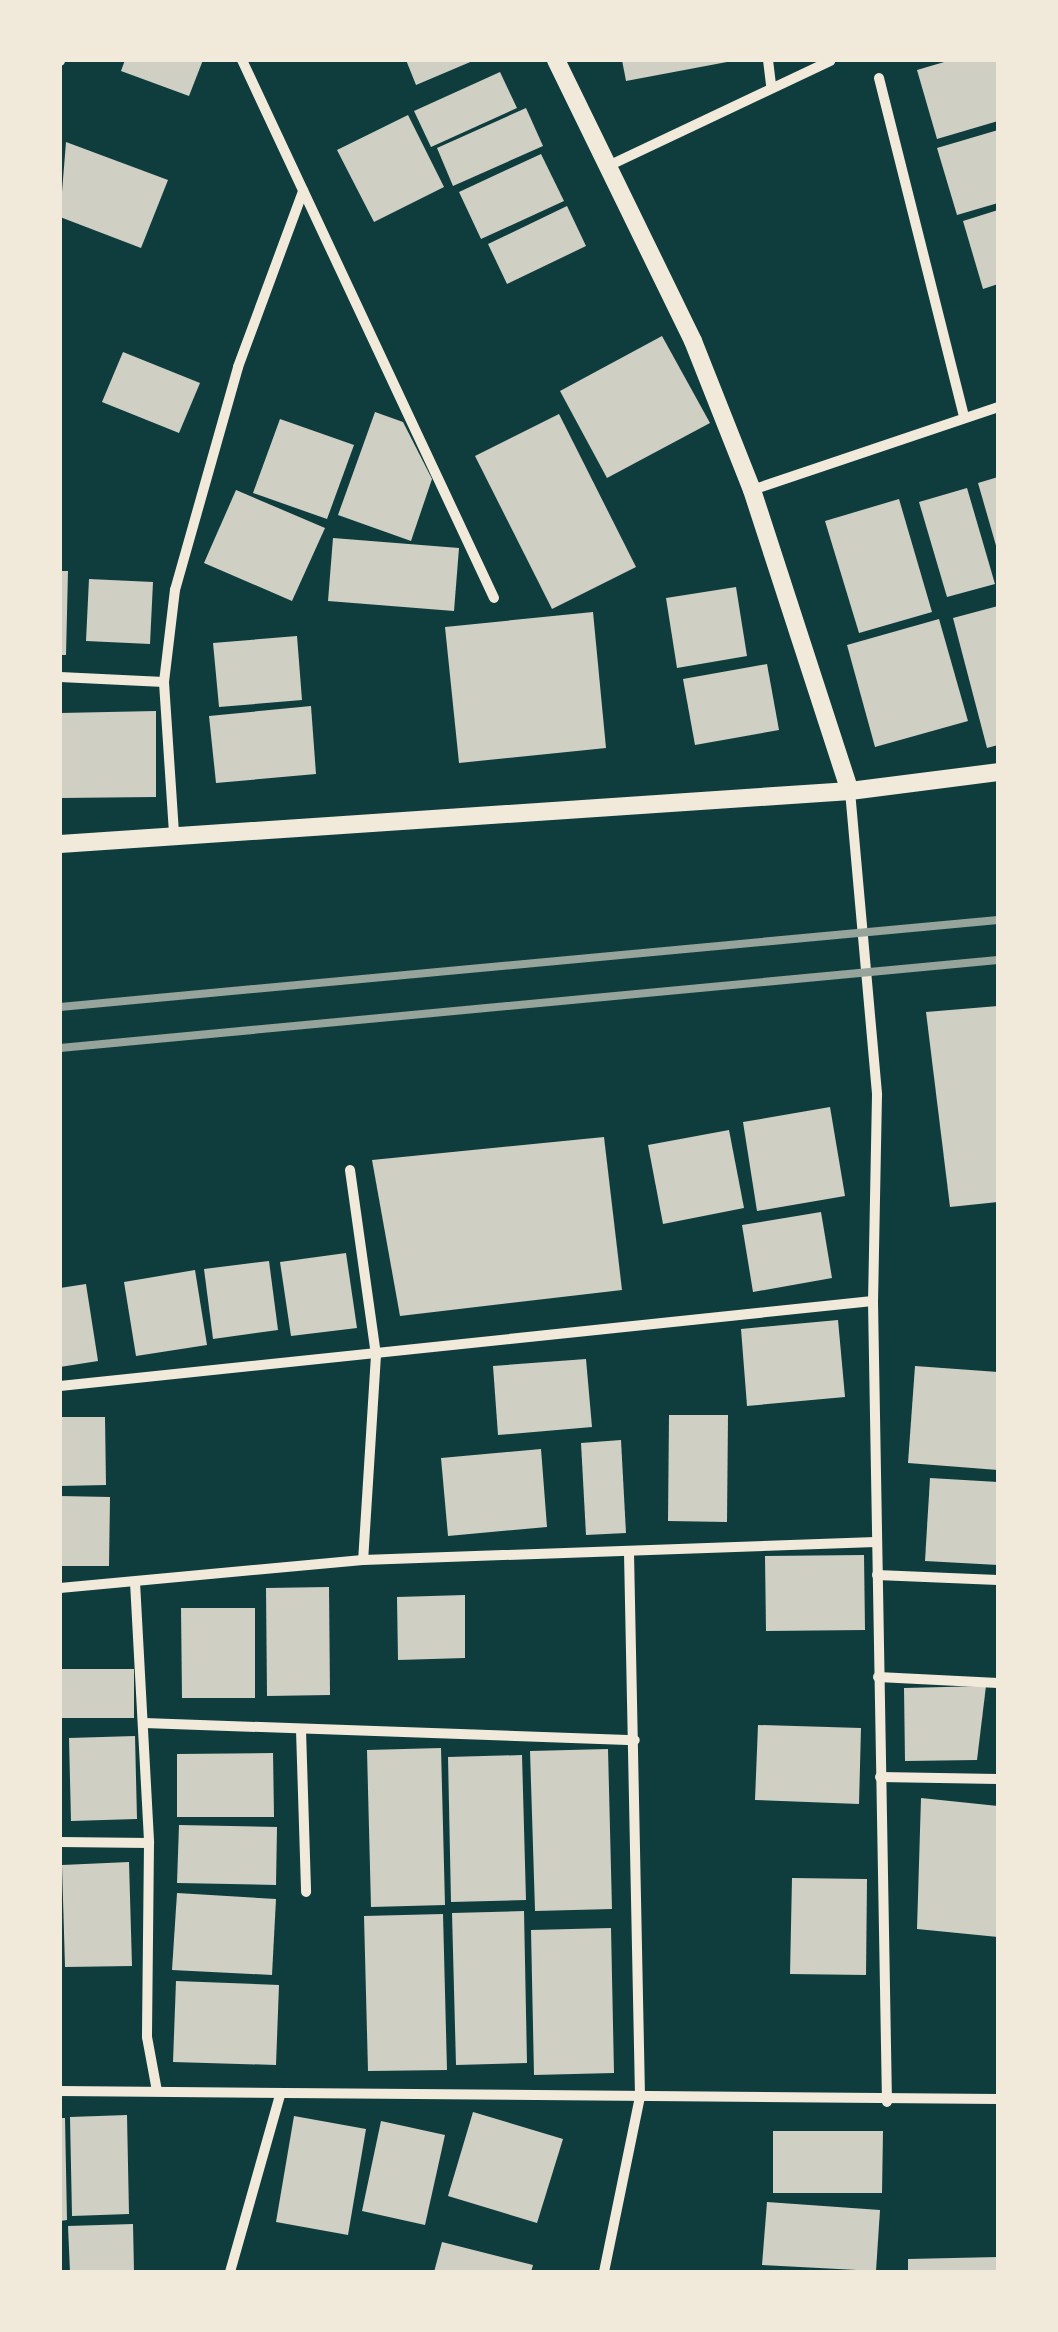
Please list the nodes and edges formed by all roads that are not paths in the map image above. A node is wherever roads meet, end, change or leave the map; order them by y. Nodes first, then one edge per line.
1 (242, 60) edge
2 (556, 60) edge
3 (768, 60) edge
4 (830, 61) edge
5 (878, 78) dead end
6 (771, 86) junction
7 (606, 167) junction
8 (304, 190) junction
9 (998, 406) edge
10 (964, 417) junction
11 (752, 490) junction
12 (494, 598) dead end
13 (60, 678) edge
14 (164, 682) junction
15 (998, 772) edge
16 (850, 791) junction
17 (174, 833) junction
18 (60, 844) edge
19 (350, 1170) dead end
20 (873, 1301) junction
21 (376, 1355) junction
22 (60, 1386) edge
23 (876, 1542) junction
24 (629, 1552) junction
25 (362, 1560) junction
26 (877, 1575) junction
27 (998, 1580) edge
28 (135, 1582) junction
29 (60, 1588) edge
30 (878, 1677) junction
31 (998, 1683) edge
32 (144, 1723) junction
33 (301, 1730) junction
34 (635, 1740) junction
35 (880, 1777) junction
36 (998, 1779) edge
37 (60, 1842) edge
38 (149, 1843) junction
39 (306, 1892) dead end
40 (60, 2090) edge
41 (158, 2090) junction
42 (280, 2096) junction
43 (640, 2096) junction
44 (998, 2099) edge
45 (887, 2102) junction
46 (230, 2272) edge
47 (604, 2272) edge

1 - 8 street
2 - 7 street
3 - 6 street
4 - 6 street
5 - 10 street
6 - 7 street
7 - 11 street
8 - 12 street
8 - 14 street
9 - 10 street
10 - 11 street
11 - 16 street
13 - 14 street
14 - 17 street
15 - 16 street
16 - 17 street
16 - 20 street
17 - 18 street
19 - 21 street
20 - 21 street
20 - 23 street
21 - 22 street
21 - 25 street
23 - 24 street
23 - 26 street
24 - 25 street
24 - 34 street
25 - 28 street
26 - 27 street
26 - 30 street
28 - 29 street
28 - 32 street
30 - 31 street
30 - 35 street
32 - 33 street
32 - 38 street
33 - 34 street
33 - 39 street
34 - 43 street
35 - 36 street
35 - 45 street
37 - 38 street
38 - 41 street
40 - 41 street
41 - 42 street
42 - 43 street
42 - 46 street
43 - 45 street
43 - 47 street
44 - 45 street

